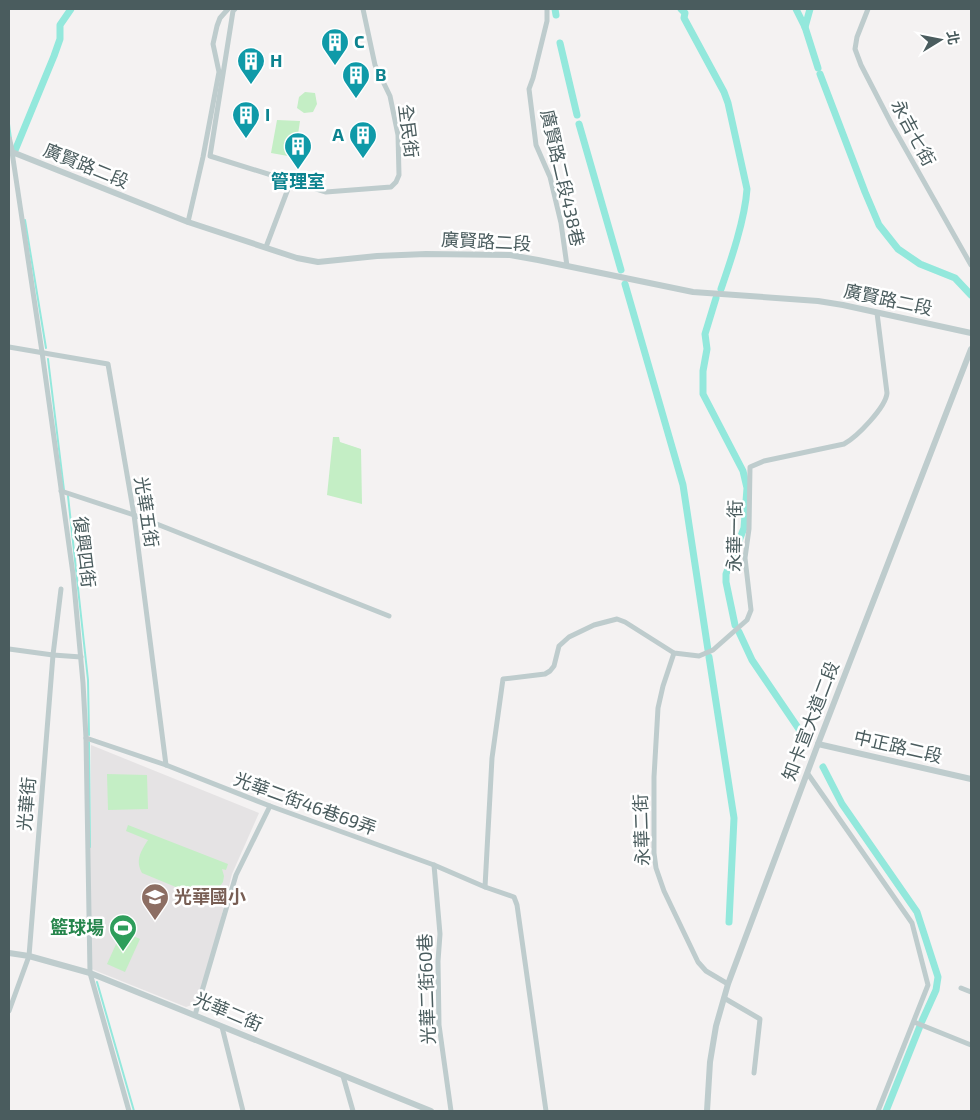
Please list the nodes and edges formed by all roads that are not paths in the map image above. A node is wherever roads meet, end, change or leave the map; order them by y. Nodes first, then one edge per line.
1 (228, 9) edge
2 (235, 9) edge
3 (364, 9) edge
4 (547, 9) edge
5 (868, 9) edge
6 (9, 139) edge
7 (12, 152) junction
8 (291, 181) junction
9 (188, 222) junction
10 (266, 247) junction
11 (567, 266) junction
12 (971, 266) edge
13 (877, 313) junction
14 (971, 333) edge
15 (9, 347) edge
16 (971, 348) edge
17 (42, 352) junction
18 (61, 491) junction
19 (134, 515) junction
20 (61, 589) dead end
21 (389, 616) dead end
22 (9, 649) edge
23 (674, 653) junction
24 (53, 655) junction
25 (81, 657) junction
26 (86, 738) junction
27 (818, 744) junction
28 (166, 765) junction
29 (808, 774) junction
30 (971, 779) edge
31 (270, 806) junction
32 (434, 865) junction
33 (485, 887) junction
34 (9, 953) edge
35 (29, 956) junction
36 (90, 973) junction
37 (728, 984) junction
38 (961, 988) dead end
39 (971, 992) edge
40 (724, 998) junction
41 (9, 1010) edge
42 (195, 1015) junction
43 (914, 1022) junction
44 (222, 1027) junction
45 (971, 1045) edge
46 (754, 1073) dead end
47 (343, 1076) junction
48 (129, 1111) edge
49 (243, 1111) edge
50 (353, 1111) edge
51 (431, 1111) edge
52 (451, 1111) edge
53 (546, 1111) edge
54 (707, 1111) edge
55 (878, 1111) edge

1 - 9 street
2 - 8 street, 全民街
3 - 8 street, 全民街
4 - 11 street, 廣賢路二段438巷
5 - 12 street, 永吉七街
6 - 7 street, 復興四街
7 - 9 street, 廣賢路二段
7 - 17 street, 復興四街
8 - 10 street
9 - 10 street, 廣賢路二段
10 - 11 street, 廣賢路二段
11 - 13 street, 廣賢路二段
13 - 14 street, 廣賢路二段
13 - 23 street, 永華一街
15 - 17 street, 光華五街
16 - 27 street, 知卡宣大道二段
17 - 18 street, 復興四街
17 - 19 street, 光華五街
18 - 19 street
18 - 25 street, 復興四街
19 - 21 street
19 - 28 street, 光華五街
20 - 24 street, 光華街
22 - 24 street
23 - 33 street, 永華一街
23 - 37 street, 永華二街
24 - 25 street
24 - 35 street, 光華街
25 - 26 street, 復興四街
26 - 28 street, 光華二街46巷69弄
26 - 36 street, 復興四街
27 - 29 street, 知卡宣大道二段
27 - 30 street, 中正路二段
28 - 31 street, 光華二街46巷69弄
29 - 37 street, 知卡宣大道二段
29 - 43 street
31 - 32 street, 光華二街46巷69弄
31 - 42 street
32 - 33 street, 光華二街46巷69弄
32 - 52 street, 光華二街60巷
33 - 53 street, 光華二街46巷69弄
34 - 35 street, 光華二街
35 - 36 street, 光華二街
35 - 41 street, 光華街
36 - 42 street, 光華二街
36 - 48 street, 復興四街
37 - 40 street, 知卡宣大道二段
38 - 39 street
40 - 46 street
40 - 54 street, 知卡宣大道二段
42 - 44 street, 光華二街
43 - 45 street
43 - 55 street
44 - 47 street, 光華二街
44 - 49 street
47 - 50 street
47 - 51 street, 光華二街

